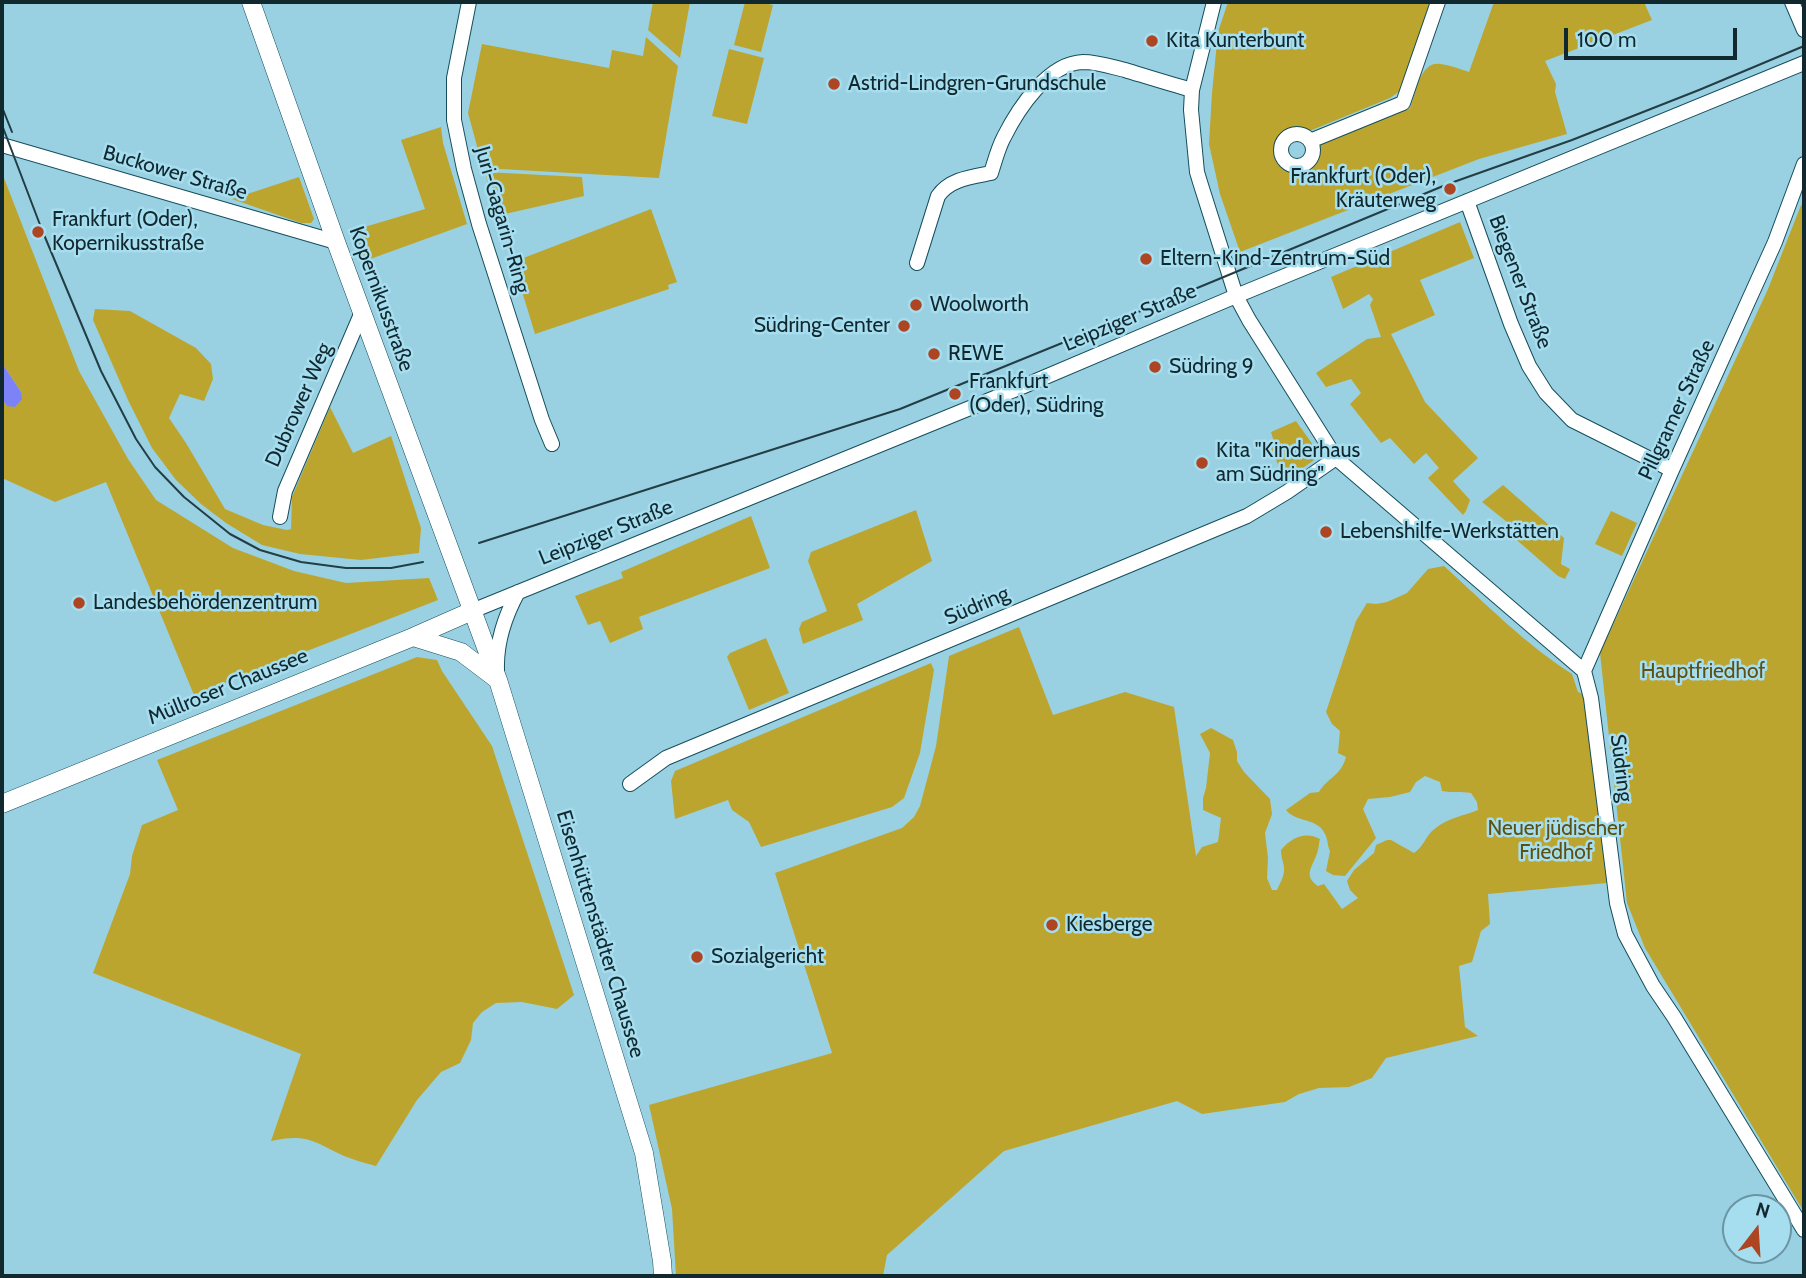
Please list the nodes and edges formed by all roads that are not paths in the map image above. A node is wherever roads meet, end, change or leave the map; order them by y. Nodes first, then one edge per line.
1 (251, 2) edge
2 (469, 2) edge
3 (1214, 2) edge
4 (1438, 2) edge
5 (1792, 2) edge
6 (1804, 30) edge
7 (1804, 63) edge
8 (1192, 90) junction
9 (1310, 141) dead end
10 (2, 145) edge
11 (1804, 164) edge
12 (1467, 201) junction
13 (336, 242) junction
14 (918, 263) dead end
15 (1236, 296) junction
16 (362, 312) junction
17 (552, 444) dead end
18 (1336, 458) junction
19 (1672, 470) junction
20 (280, 517) dead end
21 (518, 592) junction
22 (472, 611) junction
23 (413, 637) junction
24 (1584, 671) junction
25 (498, 680) junction
26 (630, 784) dead end
27 (2, 804) edge
28 (1804, 1230) edge
29 (663, 1276) edge

1 - 13 main road, Kopernikusstraße
2 - 17 street, Juri-Gagarin-Ring
3 - 8 street
4 - 9 street
5 - 6 street
7 - 12 street, Leipziger Straße
8 - 14 street
8 - 15 street
10 - 13 street, Buckower Straße
11 - 19 street, Pillgramer Straße
12 - 15 street, Leipziger Straße
12 - 19 street, Biegener Straße
13 - 16 main road, Kopernikusstraße
15 - 18 street
15 - 21 street, Leipziger Straße
16 - 20 street, Dubrower Weg
16 - 22 main road, Kopernikusstraße
18 - 24 street
18 - 26 street, Südring
19 - 24 street, Pillgramer Straße
21 - 22 street, Leipziger Straße
21 - 25 street
22 - 23 main road, Müllroser Chaussee
22 - 25 main road, Eisenhüttenstädter Chaussee
23 - 25 main road
23 - 27 main road, Müllroser Chaussee
24 - 28 street, Südring
25 - 29 main road, Eisenhüttenstädter Chaussee

